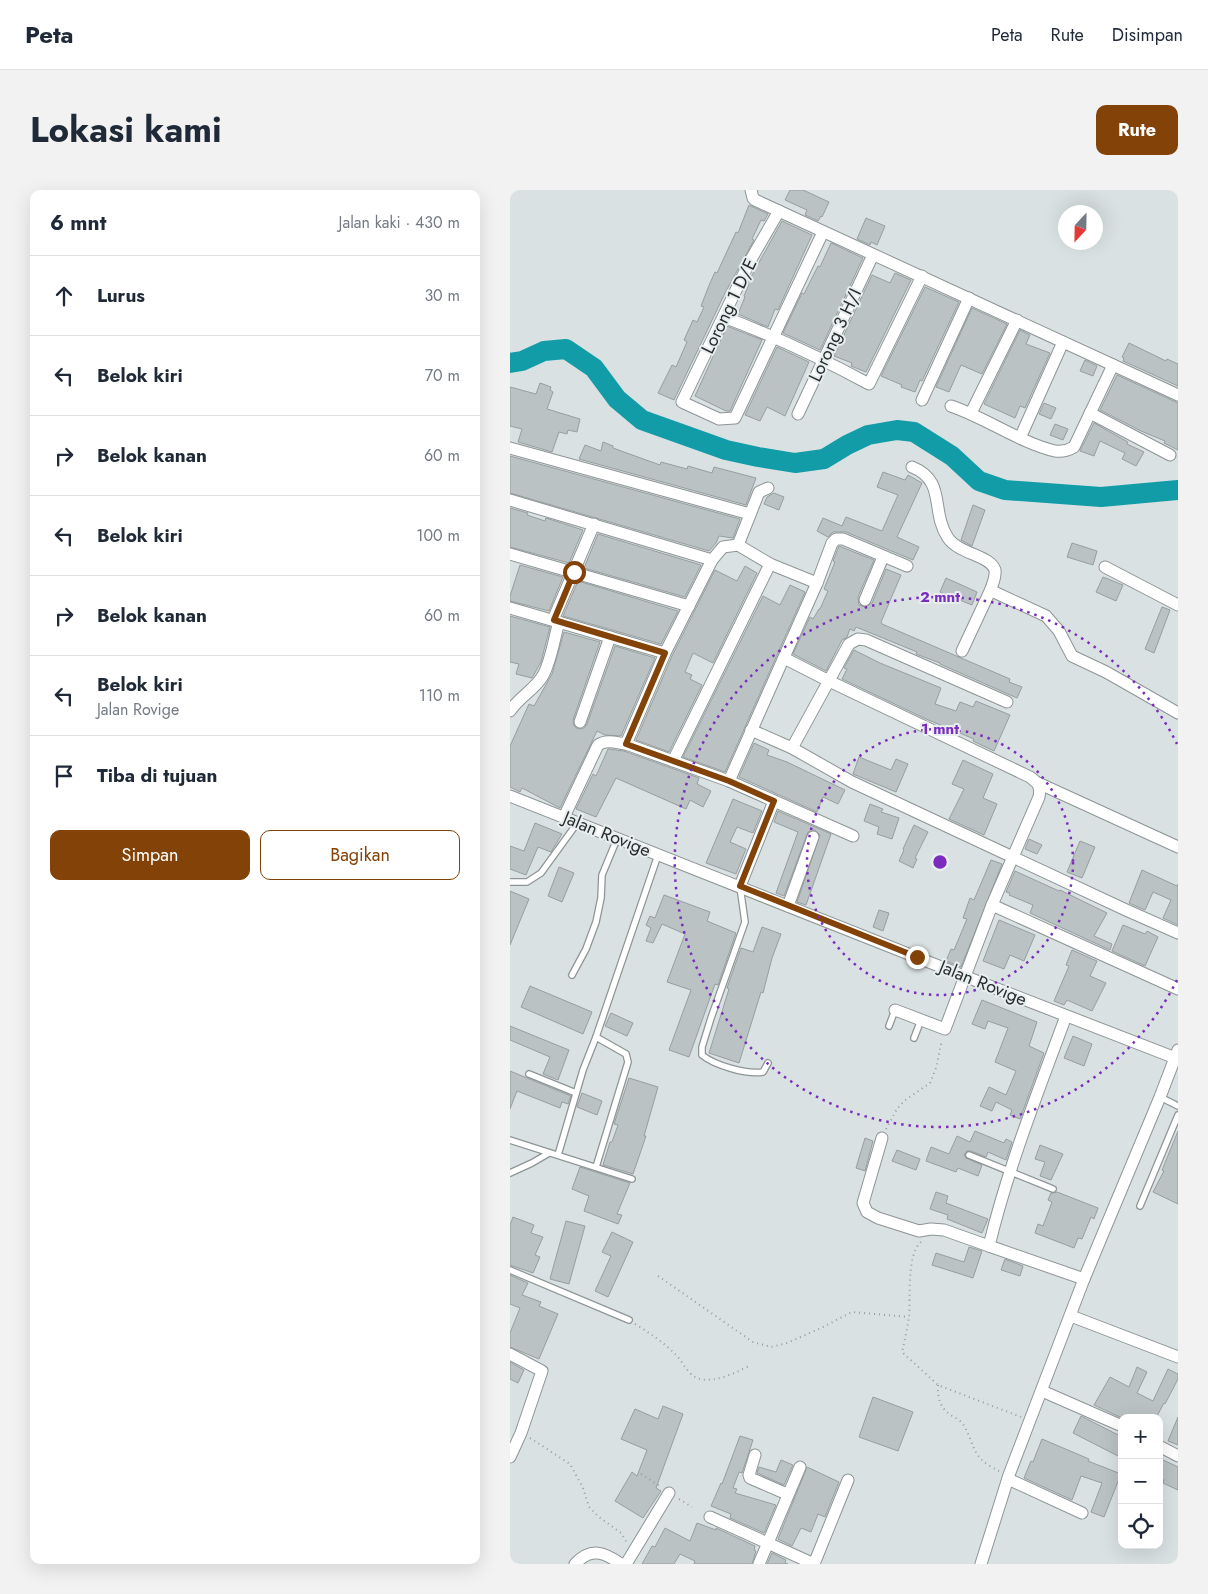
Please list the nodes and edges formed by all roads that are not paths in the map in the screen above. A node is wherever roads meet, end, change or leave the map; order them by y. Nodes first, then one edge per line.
1 (751, 190) edge
2 (779, 211) junction
3 (823, 232) junction
4 (873, 256) junction
5 (922, 276) junction
6 (969, 298) junction
7 (724, 317) junction
8 (1017, 320) junction
9 (774, 336) junction
10 (1063, 342) junction
11 (824, 359) junction
12 (1113, 364) junction
13 (1178, 395) edge
14 (922, 400) dead end
15 (950, 406) dead end
16 (971, 413) junction
17 (1090, 413) junction
18 (798, 414) dead end
19 (1020, 438) junction
20 (510, 448) edge
21 (1170, 456) dead end
22 (912, 467) dead end
23 (768, 488) dead end
24 (510, 500) edge
25 (750, 514) junction
26 (594, 524) junction
27 (738, 545) junction
28 (510, 554) edge
29 (883, 557) junction
30 (712, 560) junction
31 (770, 564) junction
32 (907, 566) dead end
33 (1105, 567) dead end
34 (574, 572) junction
35 (817, 583) junction
36 (991, 589) junction
37 (865, 600) dead end
38 (1178, 605) edge
39 (689, 606) junction
40 (510, 608) edge
41 (556, 621) junction
42 (610, 637) junction
43 (962, 652) dead end
44 (665, 653) junction
45 (784, 658) junction
46 (829, 681) junction
47 (1007, 702) dead end
48 (510, 711) edge
49 (1178, 713) edge
50 (580, 722) dead end
51 (751, 730) junction
52 (626, 744) junction
53 (792, 748) junction
54 (673, 760) junction
55 (729, 781) junction
56 (1038, 783) junction
57 (510, 796) edge
58 (774, 801) junction
59 (564, 817) junction
60 (578, 822) junction
61 (853, 836) dead end
62 (813, 837) dead end
63 (617, 840) junction
64 (1178, 847) edge
65 (658, 855) junction
66 (1013, 857) junction
67 (510, 882) edge
68 (740, 886) junction
69 (992, 905) junction
70 (788, 906) junction
71 (1178, 933) edge
72 (572, 975) dead end
73 (964, 976) junction
74 (1178, 989) edge
75 (895, 1010) joint
76 (1066, 1016) junction
77 (920, 1020) junction
78 (888, 1026) dead end
79 (596, 1036) junction
80 (914, 1038) dead end
81 (1177, 1055) edge
82 (768, 1063) dead end
83 (529, 1074) dead end
84 (576, 1093) junction
85 (1160, 1097) junction
86 (1178, 1106) edge
87 (1178, 1115) edge
88 (882, 1138) road end
89 (510, 1140) edge
90 (549, 1153) junction
91 (558, 1154) junction
92 (969, 1154) dead end
93 (596, 1167) junction
94 (1010, 1172) junction
95 (510, 1173) edge
96 (632, 1179) dead end
97 (1053, 1189) dead end
98 (1140, 1206) dead end
99 (989, 1246) junction
100 (510, 1270) edge
101 (1084, 1279) junction
102 (1071, 1316) junction
103 (629, 1320) road end
104 (510, 1354) edge
105 (1178, 1357) edge
106 (1042, 1391) junction
107 (1118, 1424) edge
108 (1163, 1448) edge
109 (755, 1454) dead end
110 (1178, 1456) edge
111 (510, 1457) edge
112 (800, 1466) dead end
113 (1009, 1477) junction
114 (848, 1480) dead end
115 (669, 1493) dead end
116 (788, 1494) junction
117 (1082, 1513) dead end
118 (710, 1517) dead end
119 (768, 1544) junction
120 (575, 1564) edge
121 (621, 1564) edge
122 (626, 1564) edge
123 (760, 1564) edge
124 (814, 1564) edge
125 (981, 1564) edge

1 - 2 street
2 - 3 street
2 - 7 street, Lorong 1 D/E
3 - 4 street
3 - 9 street
4 - 5 street
4 - 11 street, Lorong 3 H/I
5 - 6 street
5 - 11 street
6 - 8 street
6 - 14 street
7 - 9 street
7 - 9 street, Lorong 1 D/E
8 - 10 street
8 - 16 street
9 - 11 street
10 - 12 street
10 - 19 street
11 - 18 street, Lorong 3 H/I
12 - 13 street
12 - 17 street
15 - 16 street
16 - 19 street
17 - 19 street
17 - 21 street
20 - 25 street
22 - 36 street
23 - 25 street
24 - 26 street
25 - 27 street
26 - 30 street
26 - 34 street
27 - 30 street
27 - 31 street
28 - 34 street
29 - 32 street
29 - 35 street
29 - 37 street
30 - 39 street
31 - 35 street
31 - 54 street
33 - 38 street
34 - 39 street
34 - 41 street
35 - 45 street
36 - 43 street
36 - 49 street
39 - 44 street
40 - 41 street
41 - 42 street
41 - 48 street
42 - 44 street
42 - 50 street
44 - 52 street
45 - 46 street
45 - 51 street
46 - 47 street
46 - 53 street
46 - 56 street
51 - 53 street
51 - 55 street
52 - 54 street
52 - 59 street
53 - 66 street
54 - 55 street
55 - 58 street
56 - 64 street
56 - 66 street
57 - 59 street, Jalan Rovige
58 - 61 street
58 - 68 street
59 - 60 street, Jalan Rovige
60 - 63 street, Jalan Rovige
60 - 67 lane
62 - 70 street
63 - 65 street, Jalan Rovige
63 - 72 lane
65 - 68 street, Jalan Rovige
65 - 79 lane
66 - 69 street
66 - 71 street
68 - 70 street, Jalan Rovige
68 - 82 lane
69 - 73 street
69 - 74 street
70 - 73 street, Jalan Rovige
73 - 76 street, Jalan Rovige
73 - 77 street
75 - 77 street
75 - 78 lane
76 - 81 street, Jalan Rovige
76 - 94 street
77 - 80 lane
79 - 84 lane
79 - 93 lane
81 - 85 street
83 - 84 lane
84 - 91 lane
85 - 86 lane
85 - 101 street
87 - 98 lane
88 - 99 street
89 - 90 lane
90 - 91 lane
90 - 95 lane
91 - 93 lane
92 - 94 lane
93 - 96 lane
94 - 97 lane
94 - 99 street
99 - 101 street
100 - 103 lane
101 - 102 street
102 - 105 street
102 - 106 street
104 - 111 street
106 - 107 street
106 - 113 street
108 - 110 street
109 - 116 street
112 - 116 street
113 - 117 street
113 - 125 street
114 - 124 street
115 - 122 street
116 - 119 street
118 - 119 street
119 - 123 street
119 - 124 street
120 - 121 street

